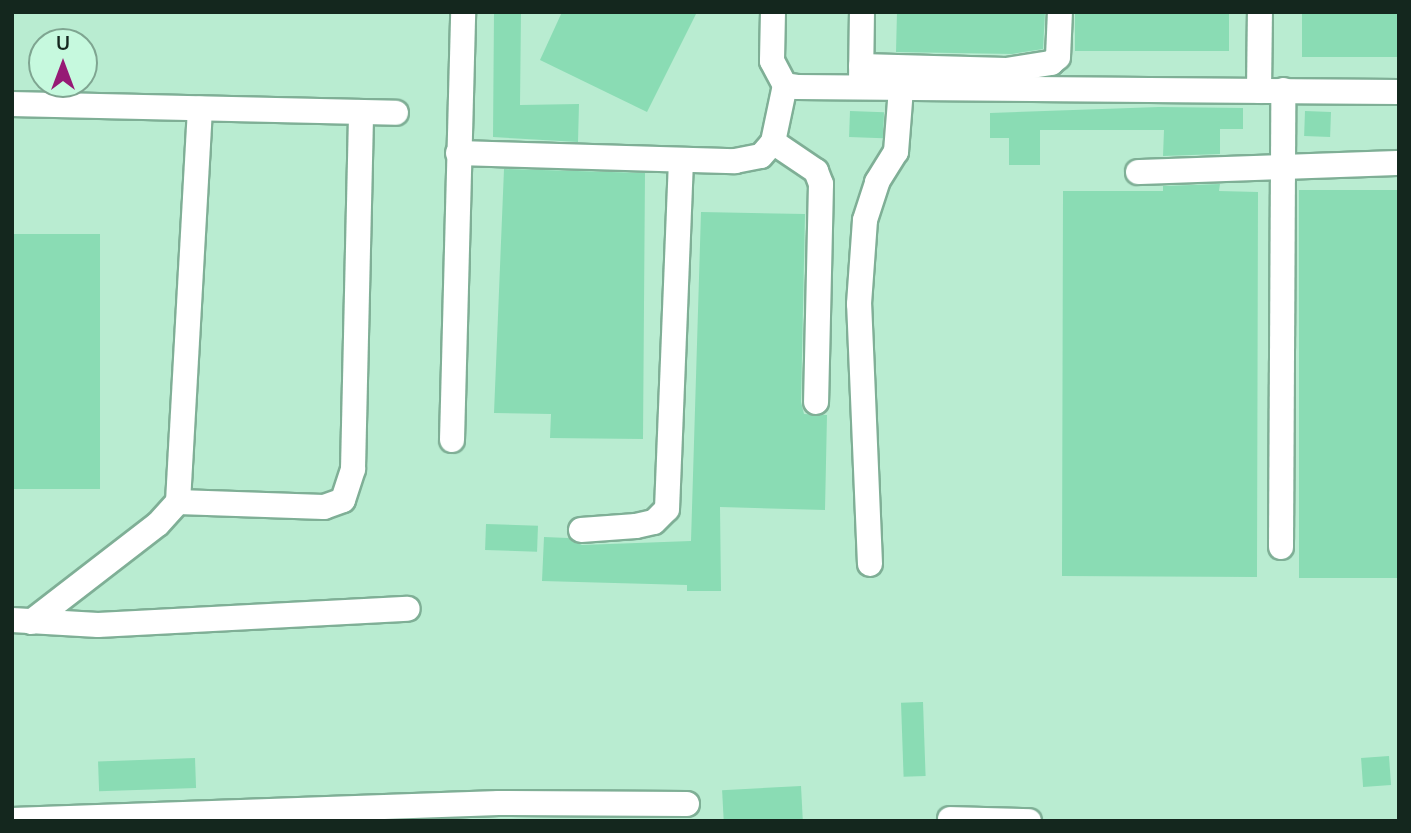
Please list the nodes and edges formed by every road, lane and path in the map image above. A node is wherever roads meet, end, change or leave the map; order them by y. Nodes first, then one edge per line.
1 (463, 12) edge
2 (774, 12) edge
3 (862, 12) edge
4 (1060, 12) edge
5 (1260, 12) edge
6 (861, 77) junction
7 (785, 85) junction
8 (901, 88) junction
9 (1271, 91) junction
10 (1399, 92) edge
11 (12, 104) edge
12 (200, 108) junction
13 (361, 112) junction
14 (396, 113) dead end
15 (773, 142) junction
16 (458, 153) junction
17 (681, 160) junction
18 (1399, 163) edge
19 (1284, 165) junction
20 (1138, 172) dead end
21 (816, 402) dead end
22 (452, 440) dead end
23 (178, 502) junction
24 (581, 530) dead end
25 (1281, 547) dead end
26 (870, 564) dead end
27 (408, 610) dead end
28 (22, 621) edge
29 (687, 804) dead end
30 (500, 812) edge
31 (152, 818) edge
32 (950, 819) edge
33 (12, 820) edge
34 (1029, 821) edge

1 - 16 lane
2 - 7 lane
3 - 6 lane
4 - 6 lane
5 - 9 lane
6 - 7 lane
6 - 8 lane
7 - 15 lane
8 - 9 lane
8 - 26 lane
9 - 10 lane
9 - 19 lane
11 - 12 lane
12 - 13 lane
12 - 23 lane
13 - 14 lane
13 - 23 lane
15 - 17 lane
15 - 21 lane
16 - 17 lane
16 - 22 lane
17 - 24 lane
18 - 19 lane
19 - 20 lane
19 - 25 lane
23 - 28 lane
27 - 28 lane
29 - 30 lane
30 - 31 lane
31 - 33 lane
32 - 34 lane

